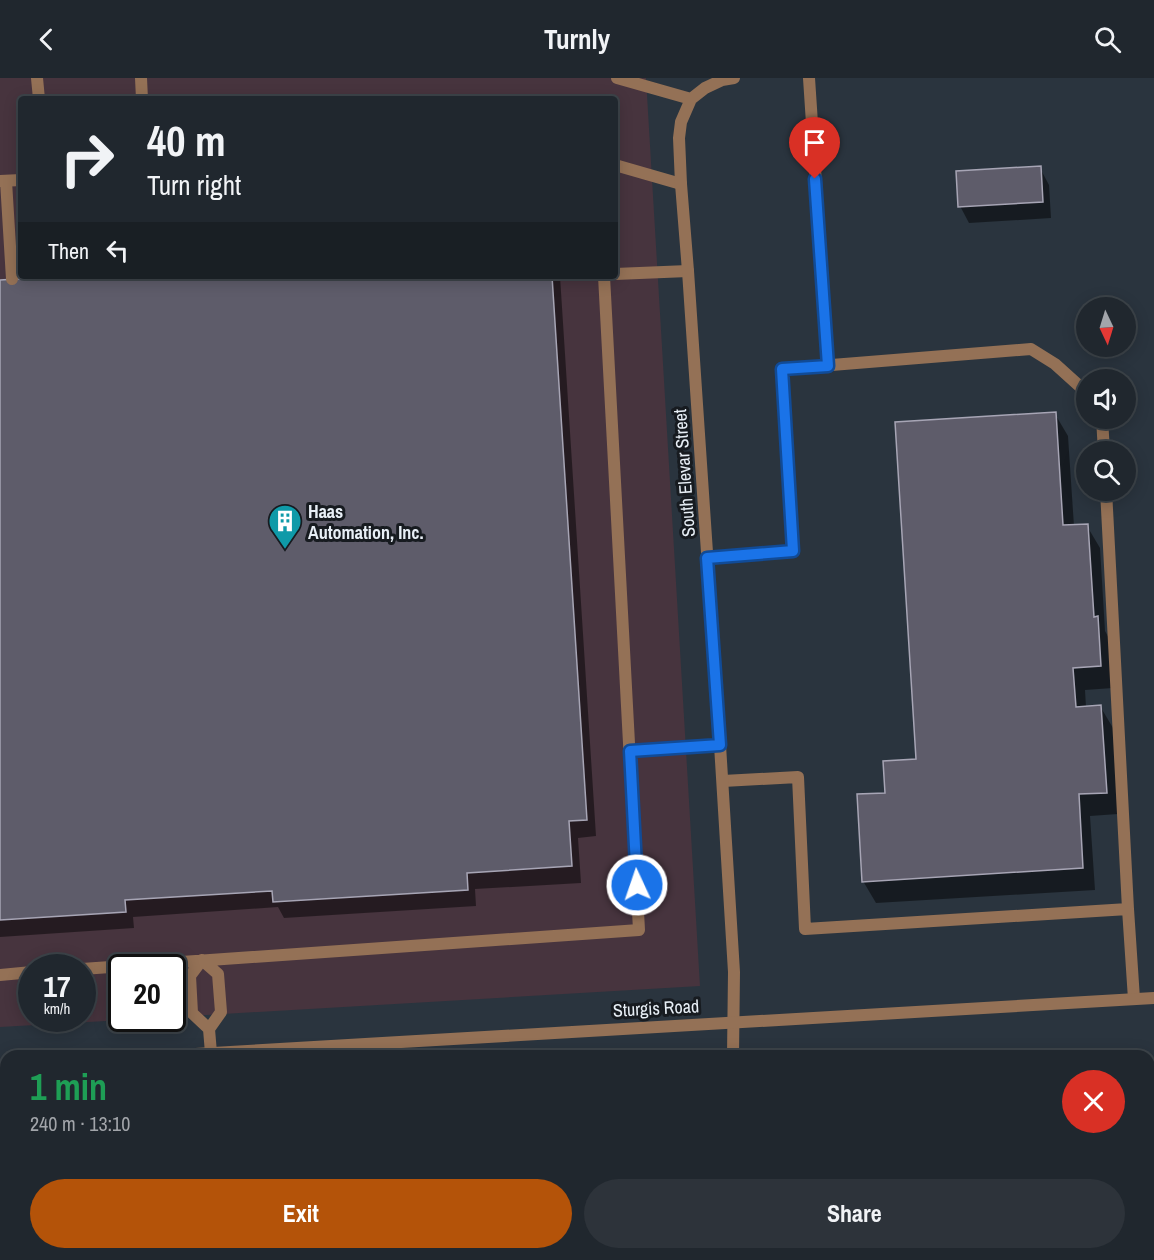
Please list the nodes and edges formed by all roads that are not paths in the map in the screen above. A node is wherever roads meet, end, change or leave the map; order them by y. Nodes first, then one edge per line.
1 (37, 78) edge
2 (141, 78) edge
3 (617, 78) edge
4 (734, 78) edge
5 (809, 78) edge
6 (705, 83) edge
7 (39, 96) edge
8 (142, 96) edge
9 (691, 99) junction
10 (618, 166) edge
11 (18, 180) edge
12 (3, 181) edge
13 (681, 184) junction
14 (688, 271) junction
15 (618, 274) edge
16 (12, 279) dead end
17 (604, 279) edge
18 (828, 366) junction
19 (1076, 383) edge
20 (1107, 501) edge
21 (707, 558) junction
22 (720, 745) junction
23 (630, 751) junction
24 (723, 781) junction
25 (1128, 909) junction
26 (202, 960) junction
27 (96, 968) edge
28 (18, 973) edge
29 (0, 975) edge
30 (1154, 998) edge
31 (1134, 999) junction
32 (733, 1022) junction
33 (209, 1029) junction
34 (211, 1050) edge
35 (262, 1050) edge
36 (733, 1050) edge

1 - 7 street
2 - 8 street
3 - 9 street
4 - 6 street
5 - 18 street
6 - 9 street
9 - 13 street, South Elevar Street
10 - 13 street
11 - 12 street
12 - 16 street
13 - 14 street, South Elevar Street
14 - 15 street
14 - 21 street, South Elevar Street
17 - 23 street
18 - 19 street
18 - 21 street
20 - 25 street
21 - 22 street, South Elevar Street
22 - 23 street
22 - 24 street, South Elevar Street
23 - 26 street
24 - 25 street
24 - 32 street, South Elevar Street
25 - 31 street
26 - 27 street
26 - 33 street
26 - 33 street
28 - 29 street
30 - 31 street, Sturgis Road
31 - 32 street, Sturgis Road
32 - 35 street, Sturgis Road
32 - 36 street, South Elevar Street
33 - 34 street

